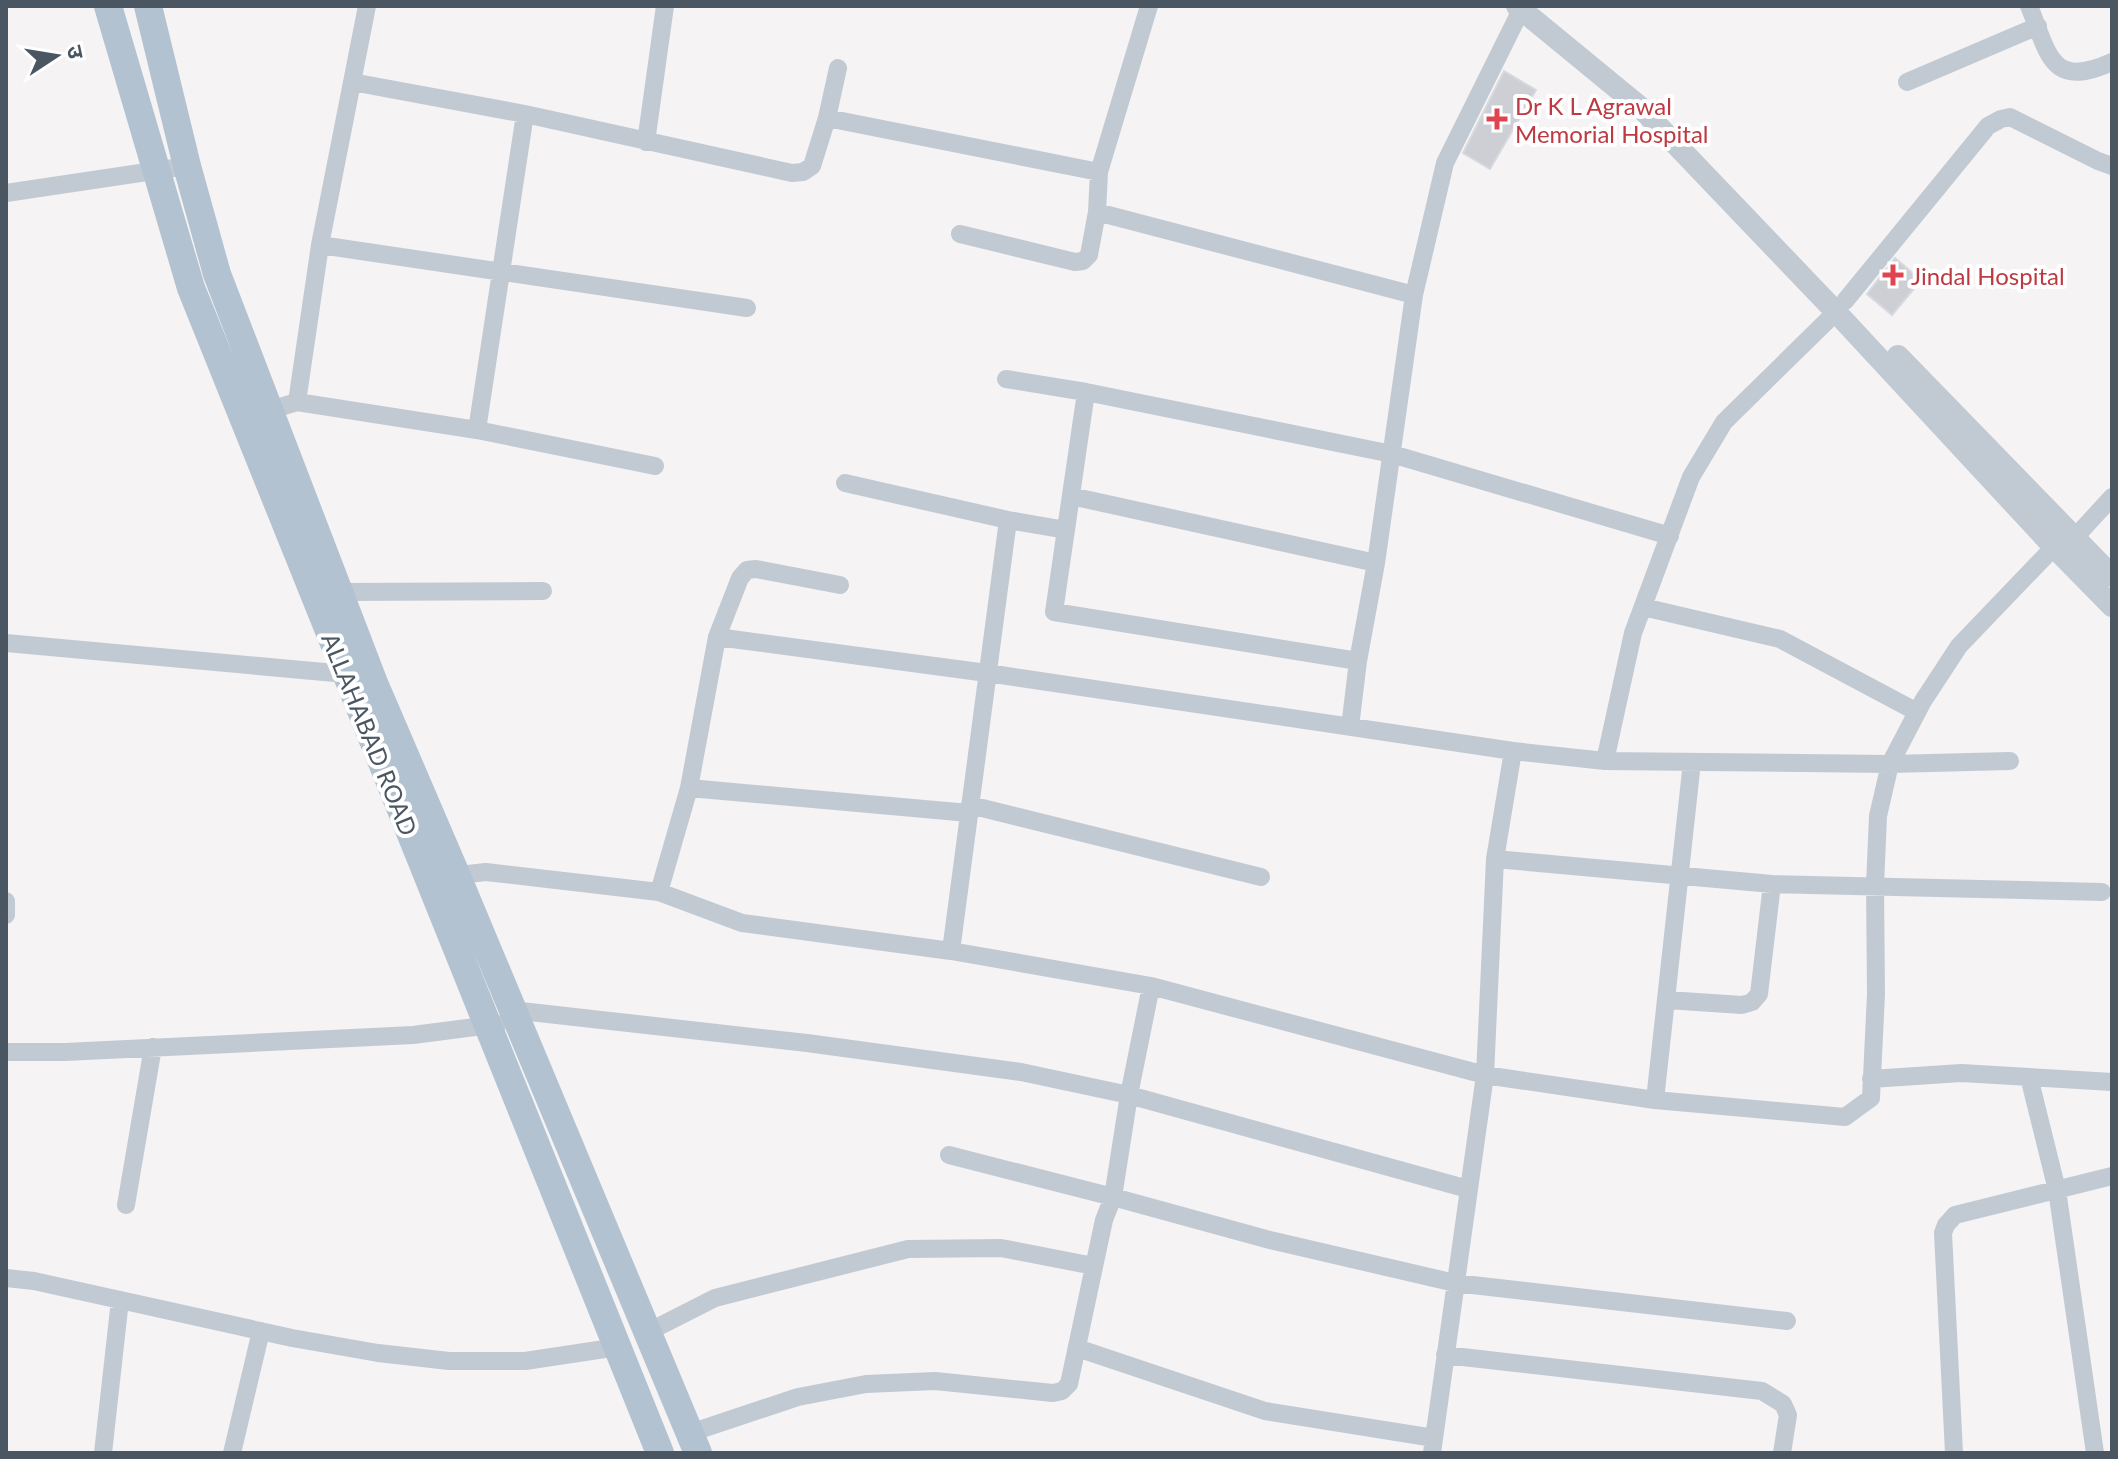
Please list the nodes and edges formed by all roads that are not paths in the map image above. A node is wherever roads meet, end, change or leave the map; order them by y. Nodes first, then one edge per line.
1 (148, 6) edge
2 (367, 6) edge
3 (665, 6) edge
4 (1149, 6) edge
5 (2029, 6) edge
6 (1524, 7) edge
7 (110, 11) edge
8 (2038, 26) junction
9 (2112, 62) edge
10 (838, 68) dead end
11 (352, 82) junction
12 (1907, 82) dead end
13 (525, 114) junction
14 (827, 118) junction
15 (646, 142) junction
16 (187, 166) junction
17 (2112, 166) edge
18 (157, 172) junction
19 (1099, 172) junction
20 (6, 193) edge
21 (1097, 212) junction
22 (960, 234) dead end
23 (320, 245) junction
24 (501, 271) junction
25 (1414, 295) junction
26 (1841, 306) junction
27 (747, 308) dead end
28 (1006, 379) dead end
29 (1086, 392) junction
30 (297, 402) junction
31 (256, 414) junction
32 (477, 430) junction
33 (1392, 454) junction
34 (655, 466) dead end
35 (845, 483) dead end
36 (1071, 496) junction
37 (2112, 497) edge
38 (1008, 520) junction
39 (1066, 530) junction
40 (1670, 536) junction
41 (2063, 546) junction
42 (1376, 563) junction
43 (2112, 576) edge
44 (840, 585) dead end
45 (543, 591) dead end
46 (339, 592) junction
47 (2112, 606) edge
48 (1643, 607) junction
49 (717, 637) junction
50 (6, 643) edge
51 (1358, 661) junction
52 (987, 673) junction
53 (346, 674) junction
54 (1917, 712) junction
55 (1350, 727) junction
56 (1513, 751) junction
57 (1605, 761) junction
58 (2010, 761) dead end
59 (1692, 762) junction
60 (1890, 764) junction
61 (689, 788) junction
62 (970, 809) junction
63 (1495, 859) junction
64 (1680, 875) junction
65 (1261, 877) dead end
66 (442, 878) junction
67 (1772, 884) junction
68 (1875, 885) junction
69 (659, 892) junction
70 (2102, 892) dead end
71 (6, 901) edge
72 (6, 915) edge
73 (951, 951) junction
74 (1151, 986) junction
75 (1667, 1000) junction
76 (506, 1019) junction
77 (153, 1047) junction
78 (6, 1052) edge
79 (1485, 1075) junction
80 (2029, 1077) junction
81 (1871, 1079) junction
82 (2112, 1082) edge
83 (1129, 1095) junction
84 (1655, 1100) junction
85 (949, 1155) dead end
86 (2112, 1176) edge
87 (1468, 1189) junction
88 (2057, 1190) junction
89 (1113, 1197) junction
90 (126, 1205) dead end
91 (1094, 1266) junction
92 (6, 1278) edge
93 (1455, 1283) junction
94 (120, 1300) junction
95 (1787, 1321) dead end
96 (261, 1331) junction
97 (648, 1332) junction
98 (618, 1347) junction
99 (1077, 1348) junction
100 (1445, 1355) junction
101 (694, 1443) edge
102 (1433, 1446) edge
103 (103, 1453) edge
104 (232, 1453) edge
105 (660, 1453) edge
106 (1782, 1453) edge
107 (1954, 1453) edge
108 (2095, 1453) edge

1 - 16 main road
2 - 11 street
3 - 15 street
4 - 19 street
5 - 8 street
6 - 25 street
6 - 26 street
7 - 18 main road, ALLAHABAD ROAD
8 - 9 street
8 - 12 street
10 - 14 street
11 - 13 street
11 - 23 street
13 - 15 street
13 - 24 street
14 - 15 street
14 - 19 street
16 - 18 street
16 - 31 main road
17 - 26 street
18 - 20 street
18 - 31 main road, ALLAHABAD ROAD
19 - 21 street
21 - 22 street
21 - 25 street
23 - 24 street
23 - 30 street
24 - 27 street
24 - 32 street
25 - 33 street
26 - 40 street
26 - 41 street
28 - 29 street
29 - 33 street
29 - 36 street
30 - 31 street
30 - 32 street
31 - 46 main road
31 - 53 main road, ALLAHABAD ROAD
32 - 34 street
33 - 40 street
33 - 42 street
35 - 38 street
36 - 39 street
36 - 42 street
37 - 41 street
38 - 39 street
38 - 52 street
39 - 51 street
40 - 48 street
41 - 43 street
41 - 47 street
41 - 54 street
42 - 51 street
44 - 49 street
45 - 46 street
46 - 66 main road
48 - 54 street
48 - 57 street
49 - 52 street
49 - 61 street
50 - 53 street
51 - 55 street
52 - 55 street
52 - 62 street
53 - 66 main road, ALLAHABAD ROAD
54 - 60 street
55 - 56 street
56 - 57 street
56 - 63 street
57 - 59 street
58 - 60 street
59 - 60 street
59 - 64 street
60 - 68 street
61 - 62 street
61 - 69 street
62 - 65 street
62 - 73 street
63 - 64 street
63 - 79 street
64 - 67 street
64 - 75 street
66 - 69 street
66 - 76 main road, ALLAHABAD ROAD
67 - 68 street
67 - 75 street
68 - 70 street
68 - 81 street
69 - 73 street
71 - 72 street
73 - 74 street
74 - 79 street
74 - 83 street
75 - 84 street
76 - 77 street
76 - 83 street
76 - 97 main road
76 - 98 main road, ALLAHABAD ROAD
77 - 78 street
77 - 90 street
79 - 84 street
79 - 87 street
80 - 81 street
80 - 82 street
80 - 88 street
81 - 84 street
83 - 87 street
83 - 89 street
85 - 89 street
86 - 88 street
87 - 93 street
88 - 107 street
88 - 108 street
89 - 91 street
89 - 93 street
91 - 97 street
91 - 99 street
92 - 94 street
93 - 95 street
93 - 100 street
94 - 96 street
94 - 103 street
96 - 98 street
96 - 104 street
97 - 101 main road
98 - 105 main road, ALLAHABAD ROAD
99 - 101 street
99 - 102 street
100 - 102 street
100 - 106 street

